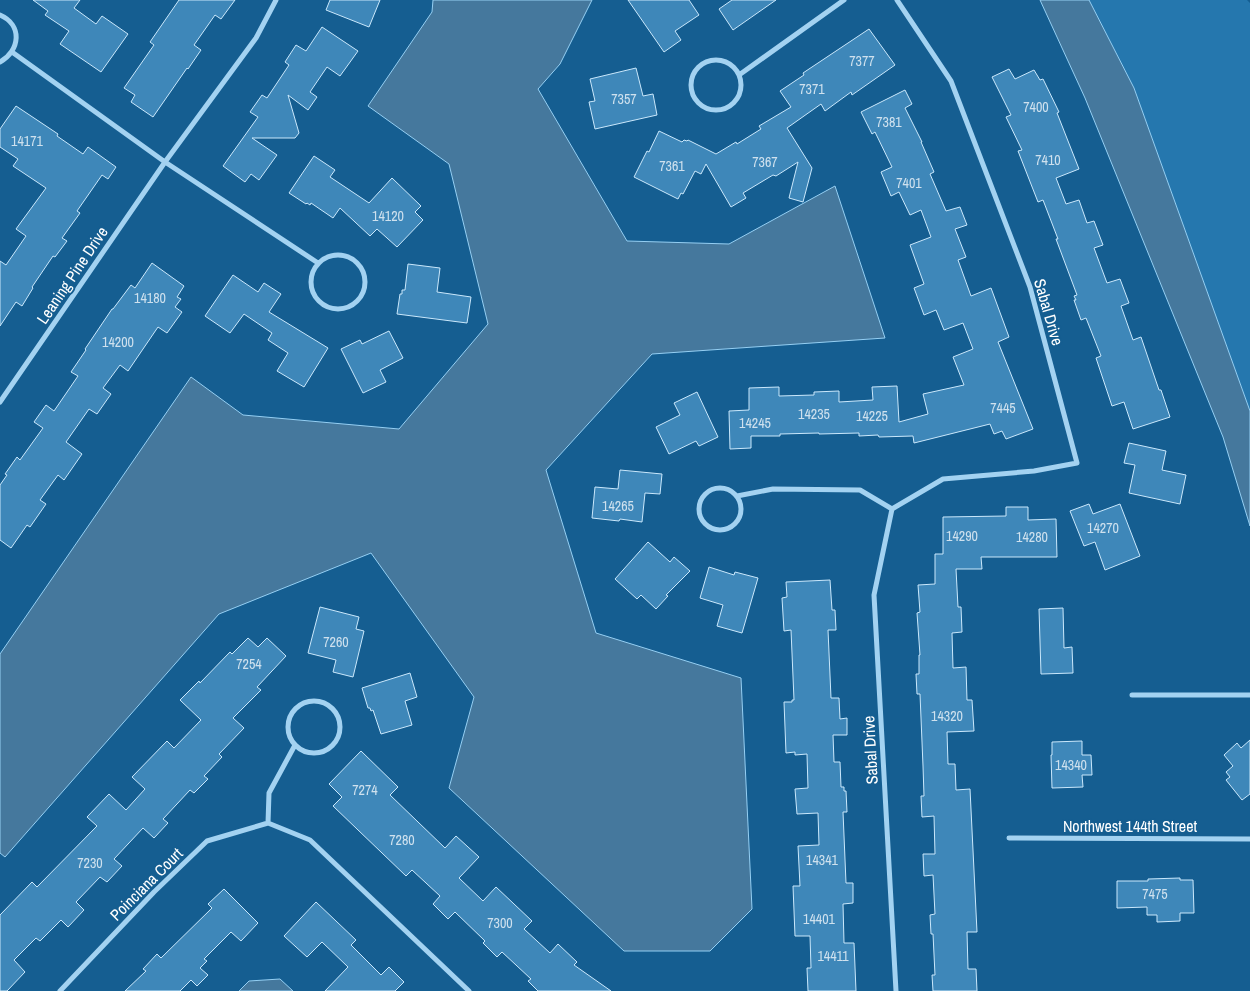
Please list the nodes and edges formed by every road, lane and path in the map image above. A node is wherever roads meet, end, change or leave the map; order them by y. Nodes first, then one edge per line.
1 (276, 0) edge
2 (844, 0) edge
3 (897, 0) edge
4 (0, 15) edge
5 (12, 52) junction
6 (0, 62) edge
7 (739, 75) junction
8 (165, 162) junction
9 (318, 263) junction
10 (0, 402) edge
11 (737, 496) junction
12 (892, 509) junction
13 (1132, 695) dead end
14 (1250, 695) edge
15 (295, 745) junction
16 (268, 823) junction
17 (1009, 838) dead end
18 (1250, 838) edge
19 (60, 991) edge
20 (469, 991) edge
21 (896, 991) edge

1 - 8 street, Leaning Pine Drive
2 - 7 street
3 - 12 street, Sabal Drive
4 - 5 street
5 - 6 street
5 - 8 street
7 - 7 street
8 - 9 street
8 - 10 street, Leaning Pine Drive
9 - 9 street
11 - 11 street
11 - 12 street
12 - 21 street, Sabal Drive
13 - 14 street
15 - 15 street
15 - 16 street
16 - 19 street, Poinciana Court
16 - 20 street
17 - 18 street, Northwest 144th Street

